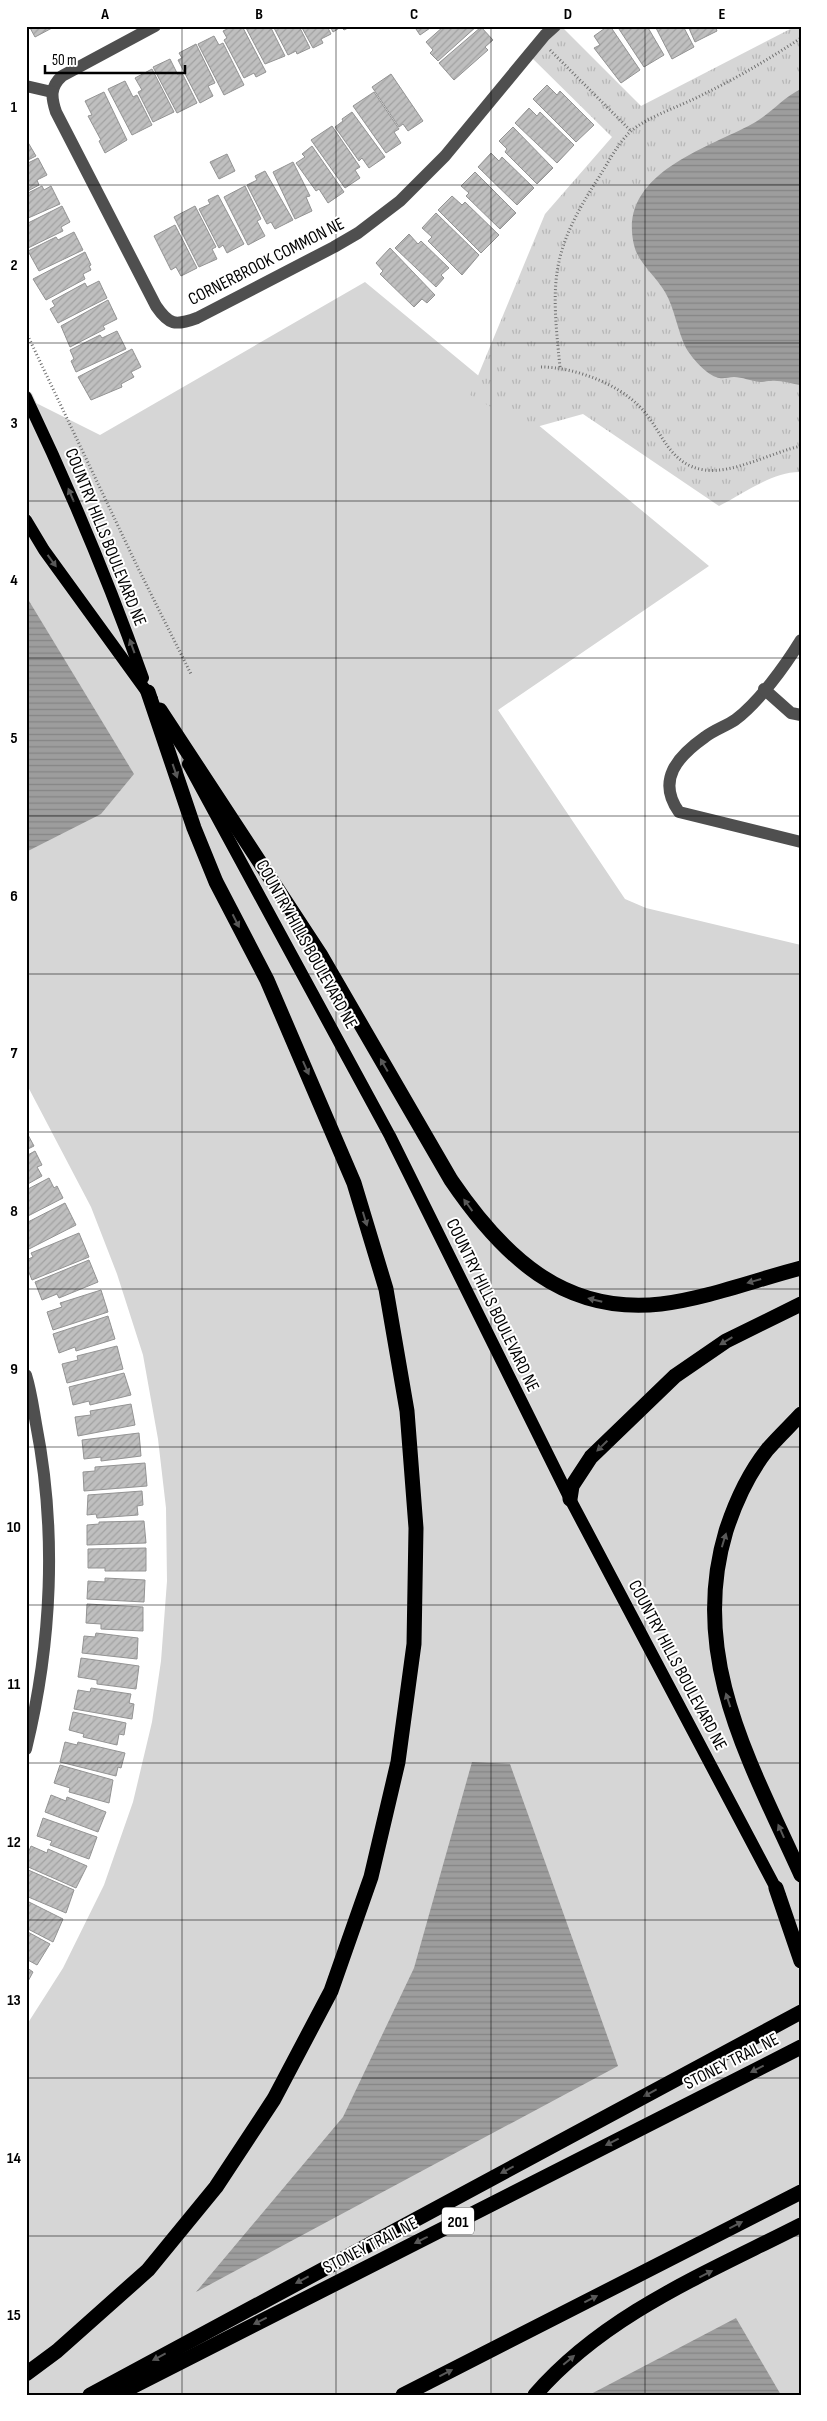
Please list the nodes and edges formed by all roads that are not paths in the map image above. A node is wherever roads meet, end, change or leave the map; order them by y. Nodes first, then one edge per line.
1 (155, 26) edge
2 (544, 32) edge
3 (26, 86) edge
4 (52, 92) junction
5 (26, 397) edge
6 (26, 520) edge
7 (801, 640) edge
8 (764, 689) junction
9 (148, 692) junction
10 (801, 715) edge
11 (801, 842) edge
12 (801, 1268) edge
13 (801, 1304) edge
14 (26, 1375) edge
15 (801, 1414) edge
16 (570, 1499) junction
17 (26, 1748) edge
18 (801, 1875) edge
19 (776, 1888) junction
20 (801, 1936) edge
21 (801, 1961) edge
22 (801, 2012) edge
23 (801, 2047) edge
24 (801, 2192) edge
25 (801, 2225) edge
26 (26, 2374) edge
27 (90, 2395) edge
28 (116, 2395) edge
29 (403, 2395) edge
30 (535, 2395) edge

1 - 4 street
2 - 4 street, CORNERBROOK COMMON NE
3 - 4 street
9 -> 5 main road, COUNTRY HILLS BOULEVARD NE
6 -> 9 main road, COUNTRY HILLS BOULEVARD NE
7 - 8 street
8 - 10 street
8 - 11 street
12 -> 9 highway
9 - 16 main road, COUNTRY HILLS BOULEVARD NE
9 -> 26 highway
13 -> 16 highway
14 - 17 street
18 -> 15 highway
16 - 19 main road, COUNTRY HILLS BOULEVARD NE
19 - 20 main road, COUNTRY HILLS BOULEVARD NE
19 - 21 highway
22 -> 27 highway
23 -> 28 highway, STONEY TRAIL NE / 201
29 -> 24 highway
30 -> 25 highway

